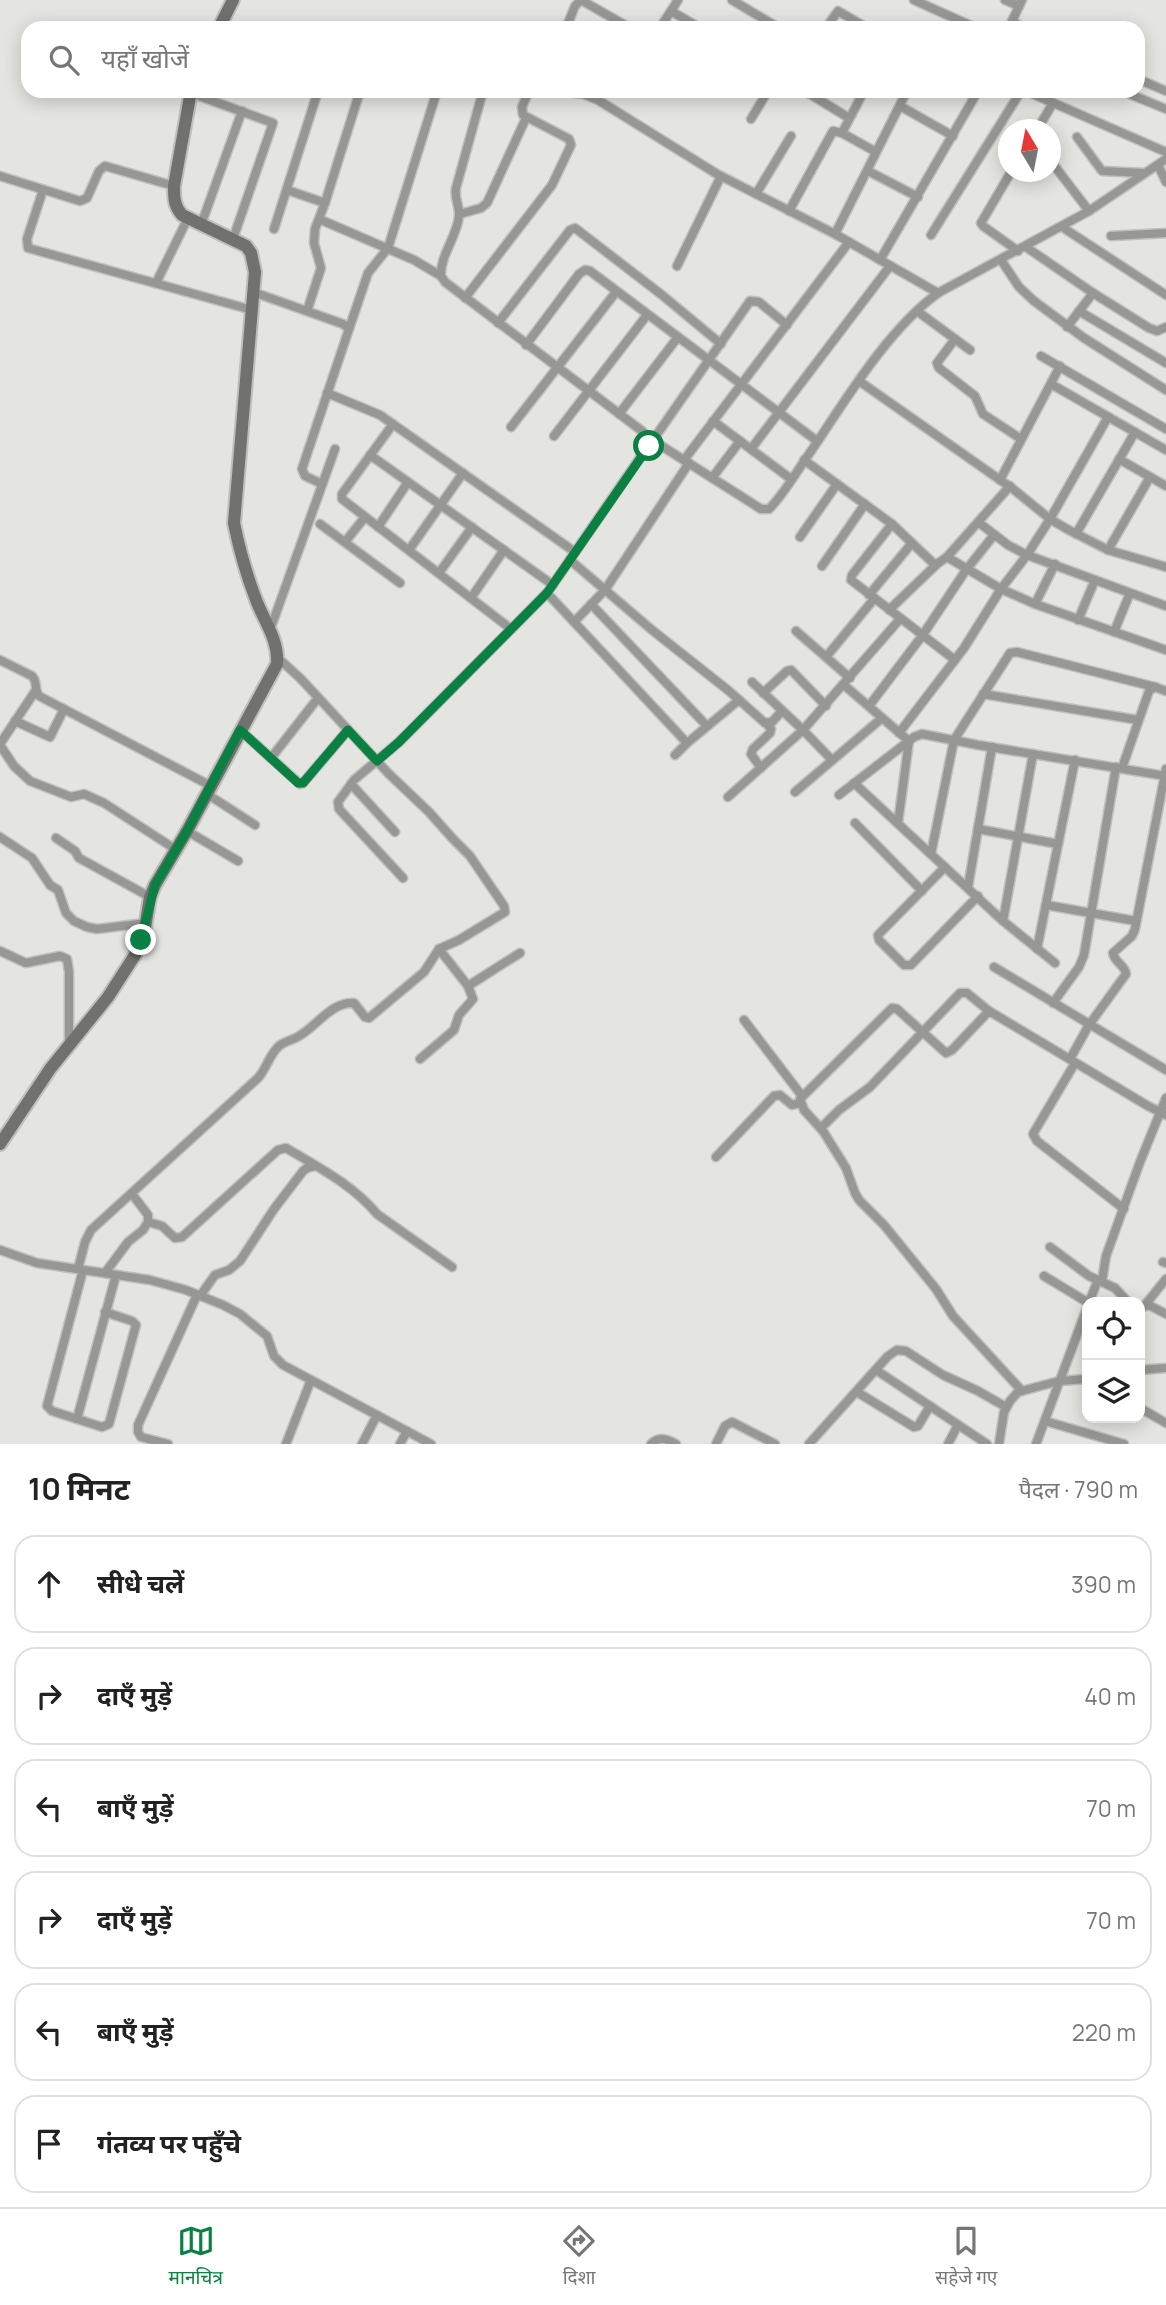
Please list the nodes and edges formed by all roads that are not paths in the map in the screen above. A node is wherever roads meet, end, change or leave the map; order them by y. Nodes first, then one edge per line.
1 (233, 0) edge
2 (581, 0) edge
3 (678, 0) edge
4 (732, 0) edge
5 (914, 0) edge
6 (1006, 0) edge
7 (1020, 3) edge
8 (671, 11) junction
9 (222, 21) edge
10 (569, 21) edge
11 (617, 21) edge
12 (665, 21) edge
13 (688, 21) edge
14 (761, 21) edge
15 (831, 21) edge
16 (853, 21) edge
17 (960, 21) edge
18 (1012, 21) edge
19 (1145, 82) edge
20 (1166, 91) edge
21 (190, 98) edge
22 (207, 98) edge
23 (316, 98) edge
24 (358, 98) edge
25 (435, 98) edge
26 (481, 98) edge
27 (529, 98) edge
28 (593, 98) edge
29 (764, 98) edge
30 (817, 98) edge
31 (824, 98) edge
32 (860, 98) edge
33 (904, 98) edge
34 (974, 98) edge
35 (1019, 98) edge
36 (1040, 98) edge
37 (1138, 98) edge
38 (822, 101) junction
39 (1053, 103) junction
40 (900, 106) junction
41 (1166, 110) edge
42 (242, 111) junction
43 (526, 118) junction
44 (849, 118) junction
45 (751, 119) dead end
46 (1044, 119) edge
47 (842, 133) junction
48 (791, 136) dead end
49 (953, 136) junction
50 (1077, 137) dead end
51 (876, 152) junction
52 (1166, 152) edge
53 (1166, 159) edge
54 (1158, 165) junction
55 (868, 171) junction
56 (1061, 173) edge
57 (1145, 173) junction
58 (0, 176) edge
59 (721, 176) junction
60 (1005, 182) edge
61 (1166, 182) edge
62 (174, 187) junction
63 (43, 190) junction
64 (287, 190) junction
65 (756, 194) junction
66 (918, 197) junction
67 (325, 203) junction
68 (789, 211) junction
69 (1089, 211) junction
70 (460, 214) junction
71 (188, 218) junction
72 (319, 219) junction
73 (201, 225) junction
74 (1062, 227) junction
75 (274, 229) dead end
76 (1166, 233) edge
77 (835, 234) junction
78 (931, 235) dead end
79 (1111, 236) dead end
80 (233, 239) junction
81 (849, 242) junction
82 (388, 248) junction
83 (1022, 249) junction
84 (880, 260) junction
85 (1001, 260) junction
86 (890, 265) junction
87 (677, 266) dead end
88 (441, 276) junction
89 (156, 283) junction
90 (253, 292) junction
91 (616, 292) junction
92 (938, 293) junction
93 (1093, 293) junction
94 (1166, 295) edge
95 (465, 298) junction
96 (252, 310) junction
97 (307, 311) junction
98 (917, 311) junction
99 (1079, 311) junction
100 (647, 315) junction
101 (498, 323) junction
102 (787, 325) junction
103 (1067, 327) junction
104 (1166, 327) edge
105 (349, 329) junction
106 (678, 337) junction
107 (955, 339) junction
108 (721, 344) junction
109 (526, 345) junction
110 (970, 350) dead end
111 (1041, 356) dead end
112 (709, 361) junction
113 (1166, 363) edge
114 (1060, 366) junction
115 (557, 369) junction
116 (859, 381) junction
117 (740, 384) junction
118 (1051, 384) junction
119 (1166, 390) edge
120 (587, 391) junction
121 (327, 393) junction
122 (778, 413) junction
123 (619, 414) junction
124 (1108, 417) junction
125 (713, 421) junction
126 (393, 424) junction
127 (511, 427) dead end
128 (1166, 429) edge
129 (1135, 432) junction
130 (554, 436) dead end
131 (651, 439) junction
132 (1021, 439) junction
133 (740, 441) junction
134 (817, 441) junction
135 (335, 449) dead end
136 (751, 449) junction
137 (1166, 450) edge
138 (370, 455) junction
139 (1119, 459) junction
140 (804, 460) junction
141 (687, 462) junction
142 (463, 473) junction
143 (1150, 477) junction
144 (712, 478) junction
145 (791, 479) junction
146 (1000, 480) junction
147 (408, 482) junction
148 (322, 484) junction
149 (837, 484) junction
150 (1010, 486) junction
151 (1166, 486) edge
152 (865, 504) junction
153 (440, 505) junction
154 (365, 517) junction
155 (1050, 519) junction
156 (978, 522) junction
157 (320, 524) dead end
158 (892, 524) junction
159 (378, 527) junction
160 (472, 527) junction
161 (1076, 534) junction
162 (993, 535) junction
163 (800, 537) dead end
164 (345, 542) junction
165 (912, 543) junction
166 (409, 550) junction
167 (504, 550) junction
168 (1108, 550) junction
169 (1027, 555) junction
170 (573, 556) junction
171 (947, 557) junction
172 (1055, 564) junction
173 (937, 565) junction
174 (822, 566) dead end
175 (1166, 567) edge
176 (966, 570) junction
177 (439, 573) junction
178 (1096, 580) junction
179 (400, 583) dead end
180 (553, 585) junction
181 (1001, 589) junction
182 (605, 590) junction
183 (547, 593) junction
184 (1130, 593) junction
185 (872, 597) junction
186 (471, 598) junction
187 (591, 604) junction
188 (1035, 604) junction
189 (1166, 606) edge
190 (889, 610) junction
191 (900, 619) junction
192 (1078, 620) junction
193 (574, 622) junction
194 (270, 629) junction
195 (511, 629) junction
196 (796, 631) dead end
197 (1114, 632) junction
198 (922, 636) junction
199 (1166, 650) edge
200 (277, 657) junction
201 (826, 657) junction
202 (0, 660) edge
203 (955, 660) junction
204 (751, 682) dead end
205 (847, 682) junction
206 (1155, 687) junction
207 (36, 690) junction
208 (1166, 691) edge
209 (764, 693) junction
210 (983, 694) junction
211 (318, 698) junction
212 (739, 700) junction
213 (826, 706) junction
214 (869, 706) junction
215 (64, 709) junction
216 (782, 711) junction
217 (882, 718) junction
218 (1138, 720) junction
219 (15, 721) junction
220 (767, 724) junction
221 (707, 726) junction
222 (240, 730) junction
223 (348, 730) junction
224 (803, 730) junction
225 (899, 733) junction
226 (954, 740) junction
227 (909, 741) junction
228 (687, 743) junction
229 (0, 744) edge
230 (992, 747) junction
231 (1033, 754) junction
232 (675, 755) dead end
233 (271, 758) junction
234 (832, 760) junction
235 (377, 761) junction
236 (1074, 761) junction
237 (1119, 767) junction
238 (761, 768) junction
239 (1165, 773) edge
240 (854, 783) junction
241 (351, 784) junction
242 (209, 790) junction
243 (795, 792) dead end
244 (839, 795) dead end
245 (728, 797) dead end
246 (855, 822) dead end
247 (898, 824) junction
248 (255, 825) dead end
249 (978, 829) junction
250 (187, 831) junction
251 (395, 832) dead end
252 (0, 837) edge
253 (1018, 837) junction
254 (55, 838) dead end
255 (1058, 844) junction
256 (176, 849) junction
257 (931, 854) junction
258 (238, 861) dead end
259 (946, 867) junction
260 (404, 878) dead end
261 (968, 887) junction
262 (922, 891) junction
263 (978, 896) junction
264 (150, 897) junction
265 (1045, 905) junction
266 (1091, 913) junction
267 (1136, 920) junction
268 (1003, 921) junction
269 (146, 923) junction
270 (439, 949) junction
271 (1037, 949) junction
272 (0, 951) edge
273 (520, 953) dead end
274 (1055, 963) dead end
275 (994, 967) dead end
276 (468, 986) junction
277 (1053, 1003) junction
278 (989, 1011) junction
279 (744, 1020) dead end
280 (1089, 1025) junction
281 (922, 1033) junction
282 (69, 1044) junction
283 (420, 1059) dead end
284 (1073, 1061) junction
285 (1166, 1070) edge
286 (1166, 1098) edge
287 (801, 1100) junction
288 (1164, 1114) edge
289 (821, 1128) junction
290 (0, 1144) edge
291 (716, 1157) dead end
292 (318, 1166) junction
293 (132, 1194) junction
294 (1124, 1209) junction
295 (148, 1223) junction
296 (1050, 1247) dead end
297 (0, 1250) edge
298 (452, 1267) dead end
299 (80, 1270) junction
300 (105, 1273) junction
301 (116, 1275) junction
302 (1044, 1276) dead end
303 (1166, 1279) edge
304 (1100, 1281) junction
305 (198, 1295) junction
306 (1091, 1297) edge
307 (1123, 1297) edge
308 (1082, 1298) edge
309 (1145, 1304) edge
310 (1145, 1308) edge
311 (106, 1312) junction
312 (1166, 1314) edge
313 (1082, 1321) edge
314 (1166, 1368) edge
315 (876, 1370) junction
316 (1145, 1370) edge
317 (1082, 1379) edge
318 (312, 1380) junction
319 (1059, 1381) junction
320 (1022, 1391) junction
321 (857, 1392) junction
322 (930, 1406) junction
323 (1006, 1407) junction
324 (1145, 1411) edge
325 (377, 1415) junction
326 (77, 1419) junction
327 (1045, 1421) junction
328 (1166, 1423) edge
329 (958, 1424) junction
330 (407, 1431) junction
331 (168, 1444) edge
332 (286, 1444) edge
333 (362, 1444) edge
334 (400, 1444) edge
335 (430, 1444) edge
336 (651, 1444) edge
337 (676, 1444) edge
338 (716, 1444) edge
339 (775, 1444) edge
340 (810, 1444) edge
341 (948, 1444) edge
342 (987, 1444) edge
343 (999, 1444) edge
344 (1036, 1444) edge
345 (1124, 1444) edge

1 - 9 street
2 - 10 street
2 - 11 street
3 - 8 street
4 - 14 street
5 - 17 street
6 - 7 street
7 - 18 street
8 - 12 street
8 - 13 street
15 - 16 street
19 - 20 street
21 - 62 street
22 - 42 street
23 - 64 street
24 - 67 street
25 - 82 street
26 - 70 street
27 - 43 street
28 - 59 street
29 - 45 street
30 - 38 street
31 - 38 street
32 - 44 street
33 - 40 street
34 - 49 street
35 - 78 street
36 - 39 street
37 - 41 street
38 - 44 street
39 - 46 street
39 - 52 street
40 - 49 street
40 - 51 street
42 - 73 street
42 - 80 street
43 - 70 street
43 - 95 street
44 - 47 street
47 - 51 street
47 - 68 street
48 - 65 street
49 - 66 street
50 - 57 street
51 - 55 street
53 - 54 street
54 - 57 street
54 - 61 street
55 - 66 street
55 - 77 street
56 - 69 street
57 - 69 street
58 - 63 street
59 - 65 street
59 - 87 street
60 - 83 street
62 - 63 street
62 - 71 street
63 - 89 street
64 - 67 street
64 - 75 street
65 - 68 street
66 - 84 street
67 - 72 street
68 - 77 street
69 - 74 street
70 - 88 street
71 - 73 street
71 - 89 street
72 - 82 street
72 - 97 street
73 - 80 street
74 - 83 street
74 - 94 street
76 - 79 street
77 - 81 street
80 - 90 street
81 - 84 street
81 - 102 street
82 - 88 street
82 - 105 street
83 - 85 street
83 - 93 street
84 - 86 street
85 - 92 street
85 - 103 street
86 - 92 street
86 - 122 street
88 - 95 street
89 - 96 street
90 - 96 street
90 - 97 street
91 - 100 street
91 - 109 street
91 - 115 street
92 - 98 street
93 - 99 street
93 - 104 street
95 - 101 street
96 - 194 street
97 - 105 street
98 - 107 street
98 - 116 street
99 - 103 street
99 - 113 street
100 - 106 street
100 - 120 street
101 - 108 street
101 - 109 street
102 - 108 street
102 - 117 street
103 - 119 street
105 - 121 street
106 - 112 street
106 - 123 street
107 - 110 street
107 - 132 street
108 - 112 street
109 - 115 street
111 - 114 street
112 - 117 street
112 - 131 street
114 - 118 street
114 - 128 street
115 - 120 street
115 - 127 street
116 - 134 street
116 - 146 street
117 - 122 street
117 - 125 street
118 - 124 street
118 - 132 street
120 - 123 street
120 - 130 street
121 - 126 street
121 - 148 street
122 - 134 street
122 - 136 street
123 - 131 street
124 - 129 street
124 - 155 street
125 - 133 street
125 - 141 street
126 - 138 street
126 - 142 street
129 - 137 street
129 - 139 street
131 - 141 street
131 - 170 street
132 - 146 street
133 - 136 street
133 - 144 street
134 - 140 street
135 - 148 street
136 - 145 street
138 - 147 street
138 - 154 street
139 - 143 street
139 - 161 street
140 - 145 street
140 - 149 street
141 - 144 street
141 - 182 street
142 - 153 street
142 - 170 street
143 - 151 street
143 - 168 street
144 - 145 street
146 - 150 street
147 - 153 street
147 - 159 street
148 - 194 street
149 - 152 street
149 - 163 street
150 - 155 street
150 - 156 street
152 - 158 street
152 - 174 street
153 - 160 street
153 - 166 street
154 - 159 street
154 - 164 street
155 - 161 street
155 - 169 street
156 - 162 street
156 - 171 street
157 - 164 street
158 - 165 street
158 - 185 street
159 - 166 street
160 - 167 street
160 - 177 street
161 - 168 street
162 - 169 street
162 - 176 street
164 - 179 street
165 - 173 street
165 - 185 street
166 - 177 street
167 - 180 street
167 - 186 street
168 - 175 street
169 - 172 street
169 - 181 street
170 - 180 street
170 - 182 street
171 - 173 street
171 - 176 street
172 - 178 street
172 - 188 street
173 - 190 street
176 - 181 street
176 - 198 street
177 - 186 street
178 - 184 street
178 - 192 street
180 - 183 street
181 - 188 street
181 - 203 street
182 - 187 street
182 - 212 street
183 - 193 street
183 - 195 street
184 - 189 street
184 - 197 street
185 - 190 street
185 - 201 street
186 - 195 street
187 - 193 street
187 - 221 street
188 - 192 street
190 - 191 street
191 - 198 street
191 - 205 street
192 - 197 street
193 - 228 street
194 - 200 street
195 - 235 street
196 - 201 street
197 - 199 street
198 - 203 street
198 - 214 street
200 - 211 street
200 - 222 street
201 - 205 street
202 - 207 street
203 - 225 street
204 - 209 street
205 - 213 street
205 - 214 street
206 - 208 street
206 - 210 street
206 - 218 street
207 - 215 street
207 - 219 street
209 - 213 street
209 - 216 street
210 - 218 street
210 - 226 street
211 - 223 street
211 - 233 street
212 - 220 street
212 - 221 street
213 - 224 street
214 - 217 street
215 - 219 street
215 - 242 street
216 - 220 street
216 - 224 street
217 - 225 street
217 - 234 street
218 - 237 street
219 - 229 street
220 - 238 street
221 - 228 street
222 - 233 street
222 - 242 street
223 - 233 street
223 - 235 street
224 - 234 street
224 - 238 street
225 - 227 street
226 - 227 street
226 - 230 street
226 - 257 street
227 - 240 street
227 - 247 street
228 - 232 street
229 - 256 street
230 - 231 street
230 - 249 street
231 - 236 street
231 - 253 street
234 - 243 street
235 - 241 street
235 - 270 street
236 - 237 street
236 - 255 street
237 - 239 street
237 - 266 street
238 - 245 street
239 - 267 street
240 - 244 street
240 - 247 street
241 - 251 street
241 - 260 street
242 - 248 street
242 - 250 street
246 - 262 street
247 - 257 street
249 - 253 street
249 - 261 street
250 - 256 street
250 - 258 street
252 - 269 street
253 - 255 street
253 - 268 street
254 - 264 street
255 - 265 street
256 - 264 street
257 - 259 street
259 - 261 street
259 - 262 street
261 - 263 street
262 - 263 street
263 - 268 street
264 - 269 street
265 - 266 street
265 - 271 street
266 - 267 street
266 - 277 street
267 - 280 street
268 - 271 street
269 - 282 street
270 - 276 street
270 - 293 street
271 - 274 street
272 - 282 street
273 - 276 street
275 - 277 street
276 - 283 street
277 - 280 street
278 - 281 street
278 - 281 street
278 - 284 street
279 - 287 street
280 - 284 street
280 - 285 street
281 - 287 street
281 - 289 street
282 - 290 street
284 - 288 street
284 - 294 street
286 - 288 street
287 - 289 street
287 - 291 street
288 - 294 street
289 - 320 street
292 - 295 street
292 - 298 street
292 - 305 street
293 - 295 street
293 - 299 street
294 - 304 street
295 - 300 street
296 - 304 street
297 - 299 street
299 - 300 street
299 - 326 street
300 - 301 street
301 - 305 street
301 - 311 street
302 - 308 street
303 - 309 street
304 - 306 street
304 - 307 street
305 - 318 street
305 - 331 street
310 - 312 street
311 - 326 street
311 - 326 street
313 - 319 street
314 - 316 street
315 - 321 street
315 - 322 street
315 - 323 street
317 - 319 street
318 - 325 street
318 - 332 street
319 - 320 street
319 - 327 street
320 - 323 street
321 - 322 street
321 - 340 street
322 - 329 street
323 - 343 street
324 - 328 street
325 - 330 street
325 - 333 street
327 - 344 street
327 - 345 street
329 - 341 street
329 - 342 street
330 - 334 street
330 - 335 street
336 - 337 street
338 - 339 street

